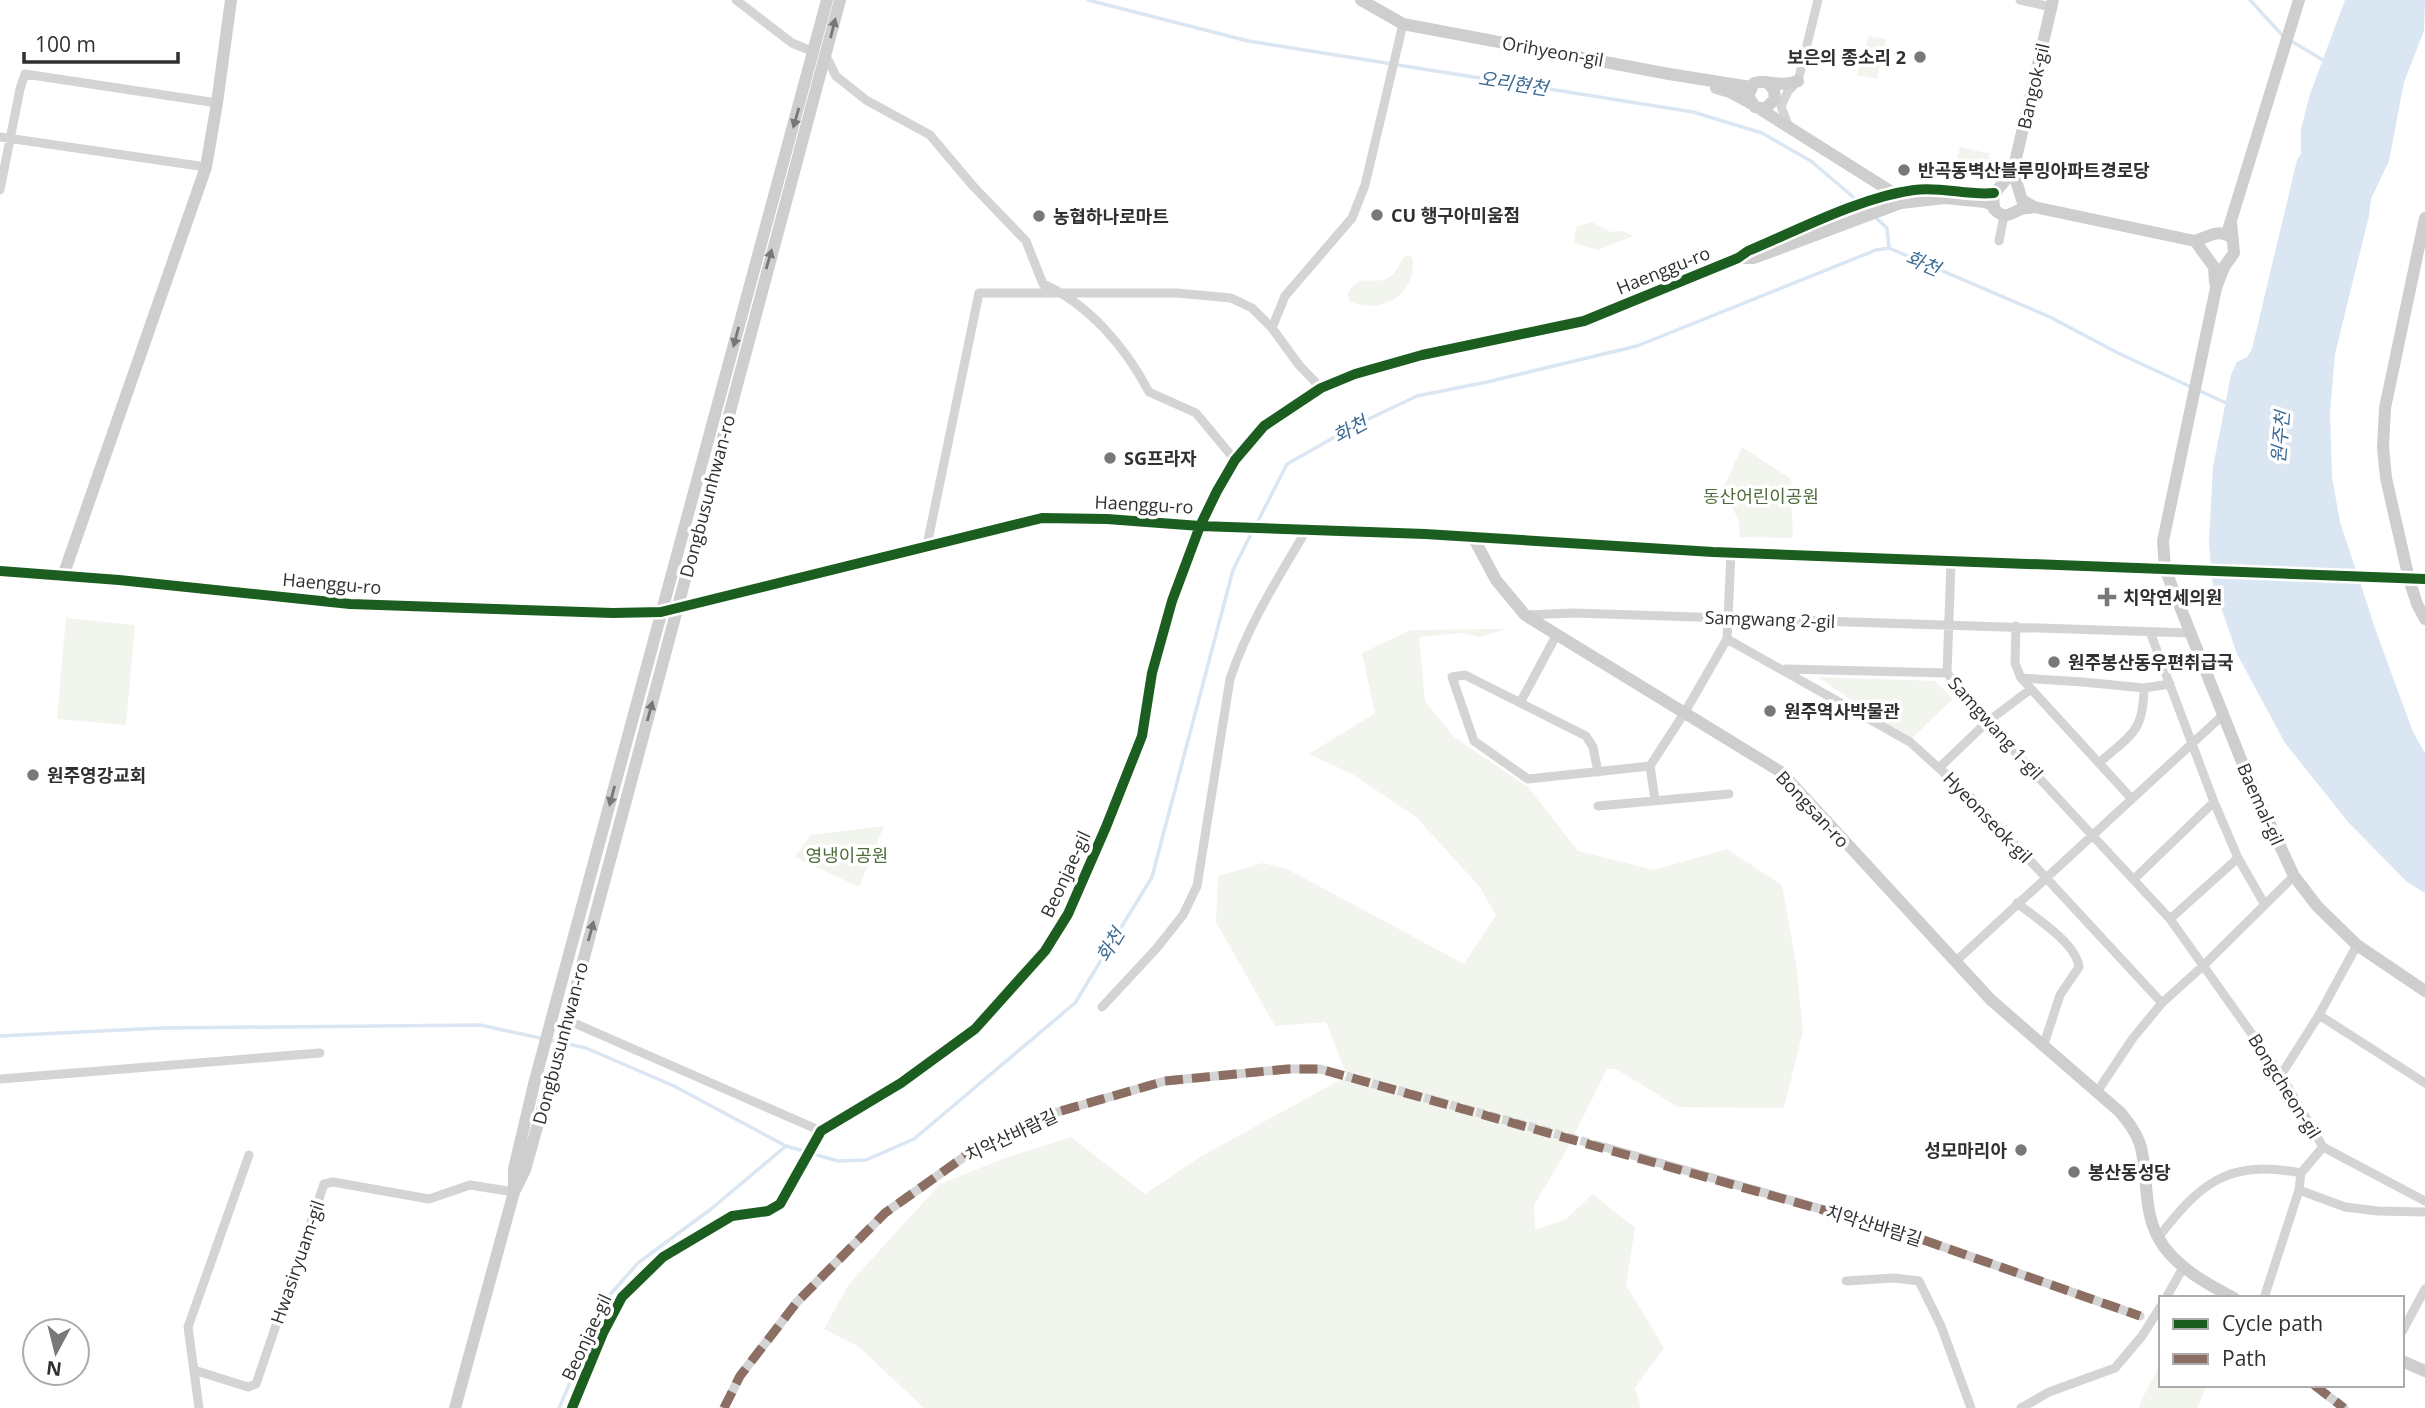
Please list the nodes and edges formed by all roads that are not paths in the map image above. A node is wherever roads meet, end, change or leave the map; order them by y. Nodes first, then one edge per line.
1 (231, 0) edge
2 (736, 0) edge
3 (827, 0) edge
4 (840, 0) edge
5 (1361, 0) edge
6 (1818, 0) edge
7 (2020, 0) edge
8 (2299, 0) edge
9 (2051, 2) edge
10 (1402, 30) junction
11 (820, 54) junction
12 (1669, 74) junction
13 (1798, 81) junction
14 (1768, 83) junction
15 (1751, 87) junction
16 (217, 103) junction
17 (1778, 103) junction
18 (1756, 106) junction
19 (1788, 125) junction
20 (0, 137) edge
21 (11, 138) junction
22 (206, 167) junction
23 (2013, 172) junction
24 (0, 190) edge
25 (1995, 195) junction
26 (1894, 197) junction
27 (2020, 200) junction
28 (2004, 216) junction
29 (2425, 218) edge
30 (2230, 232) junction
31 (2208, 237) junction
32 (1999, 241) dead end
33 (2195, 241) junction
34 (2207, 257) junction
35 (2232, 258) junction
36 (2216, 288) junction
37 (1061, 292) junction
38 (1272, 328) junction
39 (1321, 388) junction
40 (1236, 460) junction
41 (1200, 526) junction
42 (1307, 529) junction
43 (1473, 537) junction
44 (927, 545) junction
45 (1731, 553) junction
46 (1951, 562) junction
47 (2165, 569) junction
48 (0, 571) edge
49 (63, 576) junction
50 (2409, 579) junction
51 (2425, 579) edge
52 (677, 609) junction
53 (662, 612) junction
54 (1525, 615) junction
55 (1728, 618) junction
56 (2425, 619) edge
57 (1948, 624) junction
58 (2016, 626) junction
59 (2150, 632) junction
60 (2190, 633) junction
61 (1557, 634) junction
62 (1727, 639) junction
63 (1784, 669) junction
64 (1947, 673) junction
65 (2021, 678) junction
66 (2170, 684) junction
67 (2144, 688) junction
68 (2031, 689) junction
69 (1520, 703) junction
70 (1685, 712) junction
71 (2223, 715) junction
72 (1987, 722) junction
73 (2192, 743) junction
74 (2099, 763) junction
75 (1650, 766) junction
76 (1940, 767) junction
77 (1598, 772) junction
78 (1729, 794) dead end
79 (2131, 798) junction
80 (1655, 800) junction
81 (2214, 802) junction
82 (1598, 806) dead end
83 (2093, 834) junction
84 (2238, 858) junction
85 (2294, 876) junction
86 (2046, 877) junction
87 (2134, 879) junction
88 (2017, 903) junction
89 (2265, 905) junction
90 (2170, 919) junction
91 (2357, 945) junction
92 (1955, 962) junction
93 (2204, 965) junction
94 (2425, 990) edge
95 (2162, 1003) junction
96 (1102, 1007) dead end
97 (2319, 1015) junction
98 (551, 1023) junction
99 (565, 1026) junction
100 (2043, 1047) junction
101 (320, 1053) dead end
102 (1320, 1069) tunnel mouth
103 (2281, 1074) junction
104 (0, 1079) edge
105 (2425, 1083) edge
106 (2097, 1092) junction
107 (819, 1134) junction
108 (1604, 1147) tunnel mouth
109 (2323, 1147) junction
110 (249, 1155) dead end
111 (2301, 1173) junction
112 (2299, 1190) junction
113 (514, 1192) junction
114 (2425, 1201) edge
115 (2425, 1212) edge
116 (2158, 1238) junction
117 (2184, 1266) junction
118 (1846, 1281) dead end
119 (2425, 1289) edge
120 (2167, 1296) edge
121 (2231, 1296) edge
122 (2265, 1296) edge
123 (2159, 1309) edge
124 (2140, 1316) dead end
125 (2404, 1328) edge
126 (2404, 1362) edge
127 (194, 1370) junction
128 (2425, 1371) edge
129 (2317, 1387) edge
130 (200, 1408) edge
131 (455, 1408) edge
132 (572, 1408) edge
133 (724, 1408) edge
134 (1971, 1408) edge
135 (2021, 1408) edge
136 (2344, 1408) edge

1 - 16 street
2 - 11 street
3 - 11 street, Dongbusunhwan-ro
11 -> 4 street, Dongbusunhwan-ro
5 - 10 street, Orihyeon-gil
6 - 13 street
7 - 9 street
8 - 30 street
9 - 23 street, Bangok-gil
10 - 12 street, Orihyeon-gil
10 - 38 street
11 - 37 street
52 -> 11 street, Dongbusunhwan-ro
11 -> 53 street, Dongbusunhwan-ro
12 - 15 street, Orihyeon-gil
12 - 18 street
13 - 14 street
13 - 17 street
14 - 15 street
14 - 17 street
15 - 18 street
16 - 21 street
16 - 22 street
17 - 18 street
17 - 19 street
18 - 19 street
19 - 26 street
20 - 21 street
21 - 22 street
21 - 24 street
22 - 49 street
23 - 25 street
23 - 27 street
25 - 26 street
25 - 27 street
25 - 28 street
26 - 39 street, Haenggu-ro
27 - 28 street
27 - 33 street
28 - 32 street
29 - 50 street
30 - 31 street
30 - 35 street
31 - 33 street
31 - 34 street
33 - 34 street
34 - 35 street
34 - 36 street
35 - 36 street
36 - 47 street
37 - 38 street
37 - 40 street
37 - 44 street
38 - 39 street
39 - 40 street, Haenggu-ro
40 - 41 street, Haenggu-ro
41 - 42 street
41 - 44 street, Haenggu-ro
41 - 107 street, Beonjae-gil
42 - 43 street
42 - 96 street
43 - 45 street
43 - 54 street, Bongsan-ro
44 - 52 street, Haenggu-ro
45 - 46 street
45 - 55 street
46 - 47 street
46 - 57 street, Samgwang 1-gil
47 - 50 street
47 - 60 street, Baemal-gil
48 - 49 street, Haenggu-ro
49 - 53 street, Haenggu-ro
50 - 51 street
50 - 56 street
52 - 53 street, Haenggu-ro
99 -> 52 street, Dongbusunhwan-ro
53 -> 98 street, Dongbusunhwan-ro
54 - 55 street, Samgwang 2-gil
54 - 61 street, Bongsan-ro
55 - 57 street, Samgwang 2-gil
55 - 62 street
57 - 58 street, Samgwang 2-gil
57 - 64 street, Samgwang 1-gil
58 - 59 street, Samgwang 2-gil
58 - 65 street
59 - 60 street, Samgwang 2-gil
59 - 66 street
60 - 71 street, Baemal-gil
61 - 69 street
61 - 70 street, Bongsan-ro
62 - 63 street, Hyeonseok-gil
62 - 70 street
63 - 64 street, Hyeonseok-gil
63 - 76 street, Hyeonseok-gil
64 - 72 street, Samgwang 1-gil
65 - 67 street
65 - 68 street
66 - 67 street
66 - 73 street
67 - 74 street
68 - 72 street
68 - 74 street
69 - 77 street
69 - 77 street
70 - 75 street
70 - 92 street, Bongsan-ro
71 - 73 street
71 - 85 street, Baemal-gil
72 - 76 street
72 - 83 street, Samgwang 1-gil
73 - 79 street
73 - 81 street
74 - 79 street
75 - 77 street
75 - 80 street
76 - 86 street, Hyeonseok-gil
78 - 80 street
79 - 83 street
80 - 82 street
81 - 84 street
81 - 87 street
83 - 86 street
83 - 87 street, Samgwang 1-gil
84 - 89 street
84 - 90 street
85 - 89 street
85 - 91 street, Baemal-gil
86 - 88 street
86 - 95 street, Hyeonseok-gil
87 - 90 street, Samgwang 1-gil
88 - 92 street
88 - 100 street
89 - 93 street
90 - 93 street, Samgwang 1-gil
91 - 94 street, Baemal-gil
91 - 97 street
92 - 100 street, Bongsan-ro
93 - 95 street
93 - 103 street, Bongcheon-gil
95 - 106 street
97 - 103 street
97 - 105 street
98 - 99 street
98 - 113 street, Dongbusunhwan-ro
99 - 107 street
99 - 113 street, Dongbusunhwan-ro
100 - 106 street, Bongsan-ro
101 - 104 street
102 - 133 street, 치악산바람길
103 - 109 street, Bongcheon-gil
106 - 116 street, Bongsan-ro
107 - 132 street, Beonjae-gil
108 - 124 street, 치악산바람길
109 - 111 street
109 - 114 street, Bongcheon-gil
110 - 127 street
111 - 112 street
111 - 116 street
112 - 115 street
112 - 122 street
113 - 127 street, Hwasiryuam-gil
113 - 131 street, Dongbusunhwan-ro
116 - 117 street, Bongsan-ro
117 - 120 street
117 - 121 street, Bongsan-ro
118 - 134 street
119 - 125 street
123 - 135 street
126 - 128 street
127 - 130 street
129 - 136 street

